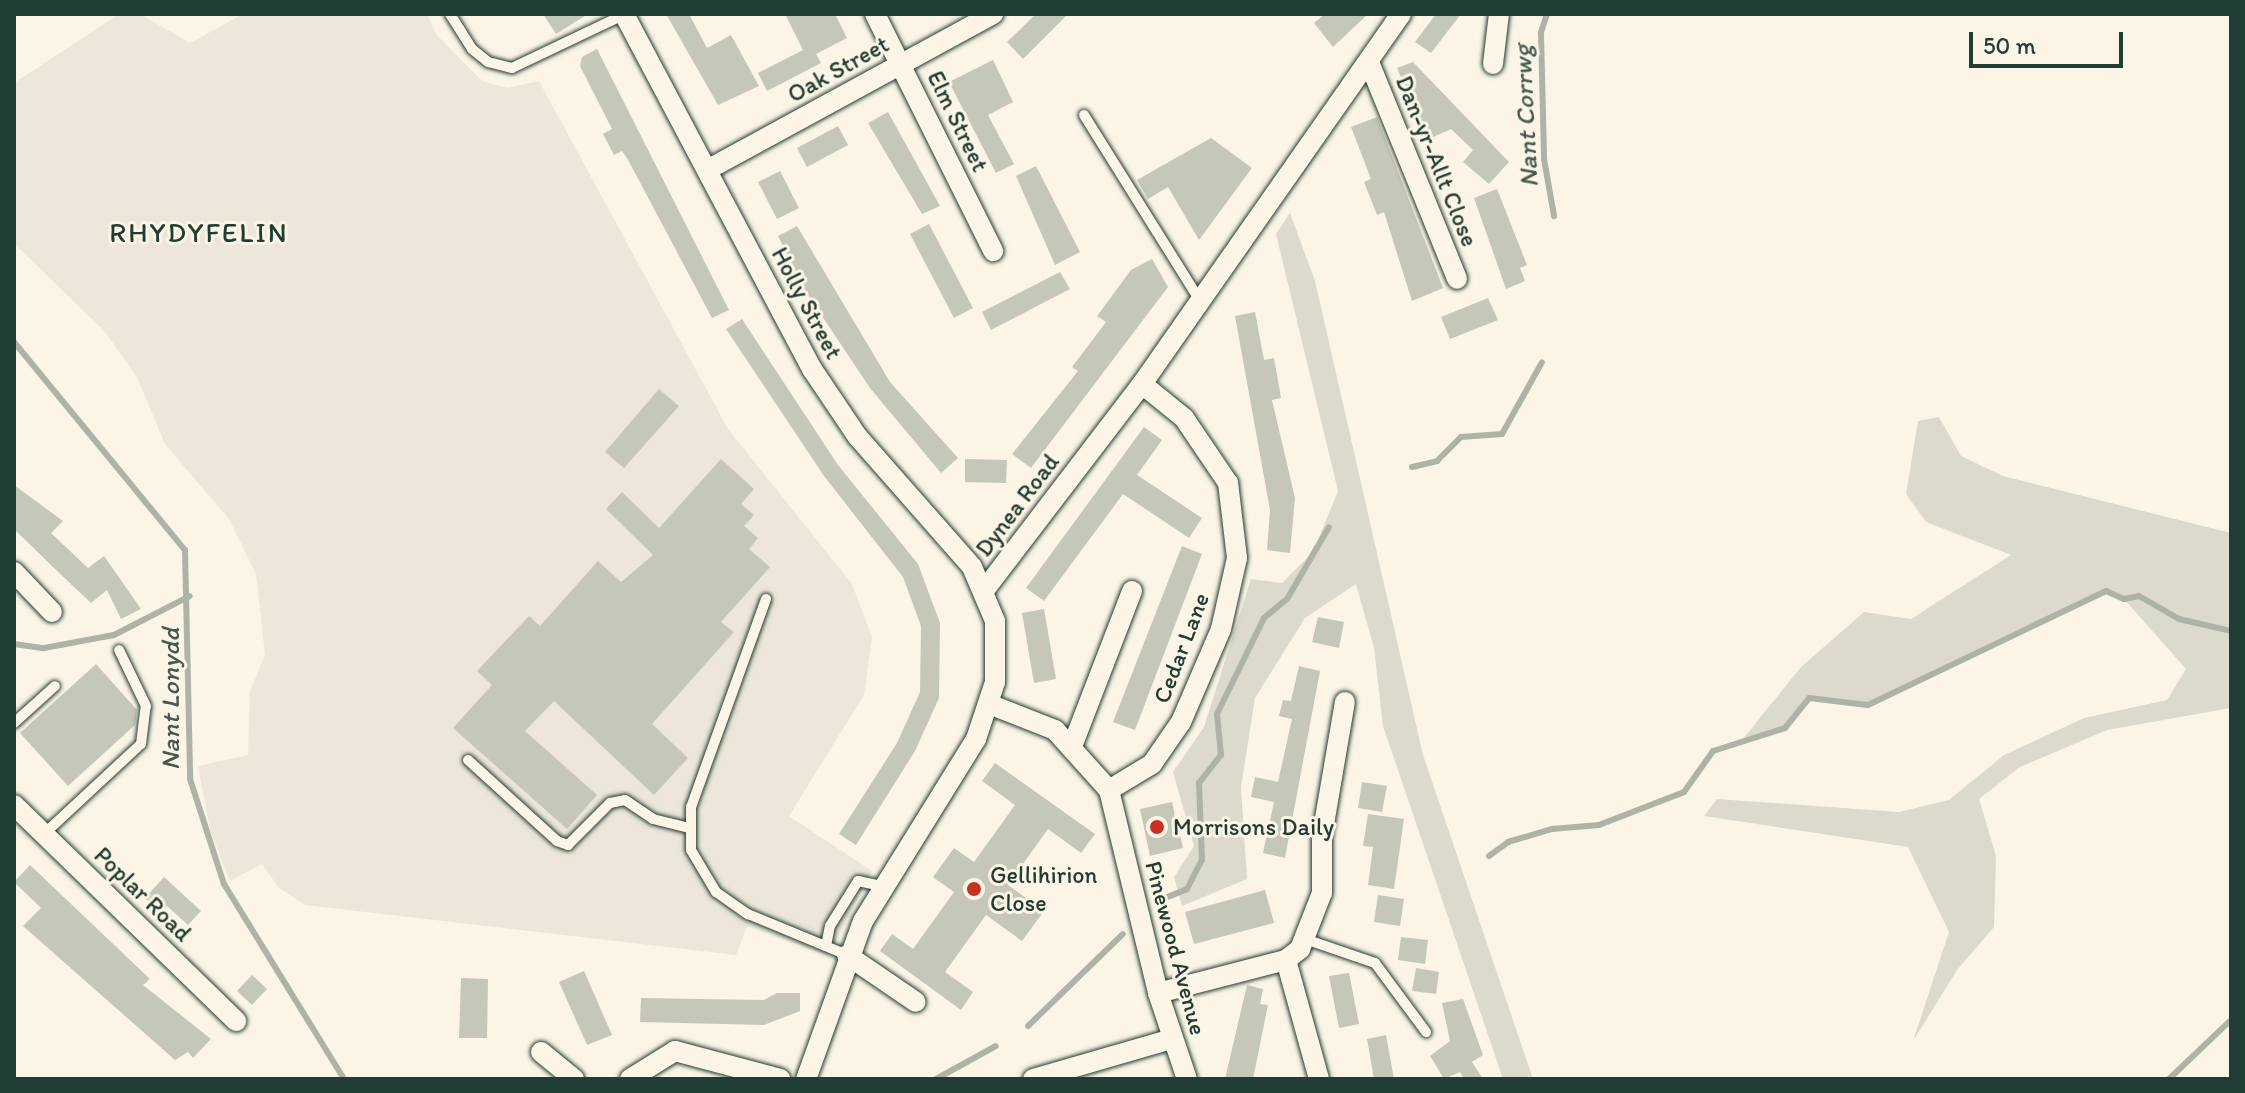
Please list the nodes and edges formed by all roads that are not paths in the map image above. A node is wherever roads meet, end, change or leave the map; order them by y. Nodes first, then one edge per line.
1 (450, 14) edge
2 (624, 14) edge
3 (875, 14) edge
4 (993, 14) edge
5 (1499, 14) edge
6 (1395, 17) edge
7 (1369, 62) junction
8 (902, 64) junction
9 (1493, 64) dead end
10 (1084, 115) dead end
11 (707, 170) junction
12 (993, 251) dead end
13 (1457, 279) dead end
14 (1199, 299) junction
15 (1142, 384) junction
16 (14, 572) edge
17 (986, 588) junction
18 (1132, 591) dead end
19 (766, 599) dead end
20 (52, 612) dead end
21 (119, 650) dead end
22 (55, 686) dead end
23 (1345, 702) dead end
24 (989, 704) junction
25 (14, 723) edge
26 (1073, 744) junction
27 (468, 760) dead end
28 (1109, 790) junction
29 (14, 805) edge
30 (689, 828) junction
31 (44, 834) junction
32 (881, 886) junction
33 (1305, 939) junction
34 (826, 946) junction
35 (847, 955) junction
36 (1286, 960) junction
37 (1158, 993) junction
38 (916, 1002) dead end
39 (236, 1021) dead end
40 (1426, 1032) dead end
41 (1172, 1039) junction
42 (541, 1052) dead end
43 (574, 1079) edge
44 (630, 1079) edge
45 (780, 1079) edge
46 (806, 1079) edge
47 (1033, 1079) edge
48 (1187, 1079) edge
49 (1319, 1079) edge

1 - 2 lane
2 - 11 street, Holly Street
3 - 8 street, Elm Street
4 - 8 street, Oak Street
5 - 9 street
6 - 7 street, Dynea Road
7 - 13 street, Dan-yr-Allt Close
7 - 14 street, Dynea Road
8 - 11 street, Oak Street
8 - 12 street, Elm Street
10 - 14 lane
11 - 17 street, Holly Street
14 - 15 street, Dynea Road
15 - 17 street, Dynea Road
15 - 28 street, Cedar Lane
16 - 20 street
17 - 24 street, Dynea Road
18 - 26 street
19 - 30 lane
21 - 31 lane
22 - 25 lane
23 - 33 street
24 - 26 street, Pinewood Avenue
24 - 32 street, Dynea Road
26 - 28 street, Pinewood Avenue
27 - 30 lane
28 - 37 street, Pinewood Avenue
29 - 31 street, Poplar Road
30 - 34 lane
31 - 39 street, Poplar Road
32 - 34 lane
32 - 35 street, Dynea Road
33 - 36 street
33 - 40 lane
34 - 35 lane
35 - 38 street
35 - 46 street, Dynea Road
36 - 37 street
36 - 49 street
37 - 41 street, Pinewood Avenue
41 - 47 street
41 - 48 street, Pinewood Avenue
42 - 43 street
44 - 45 street

